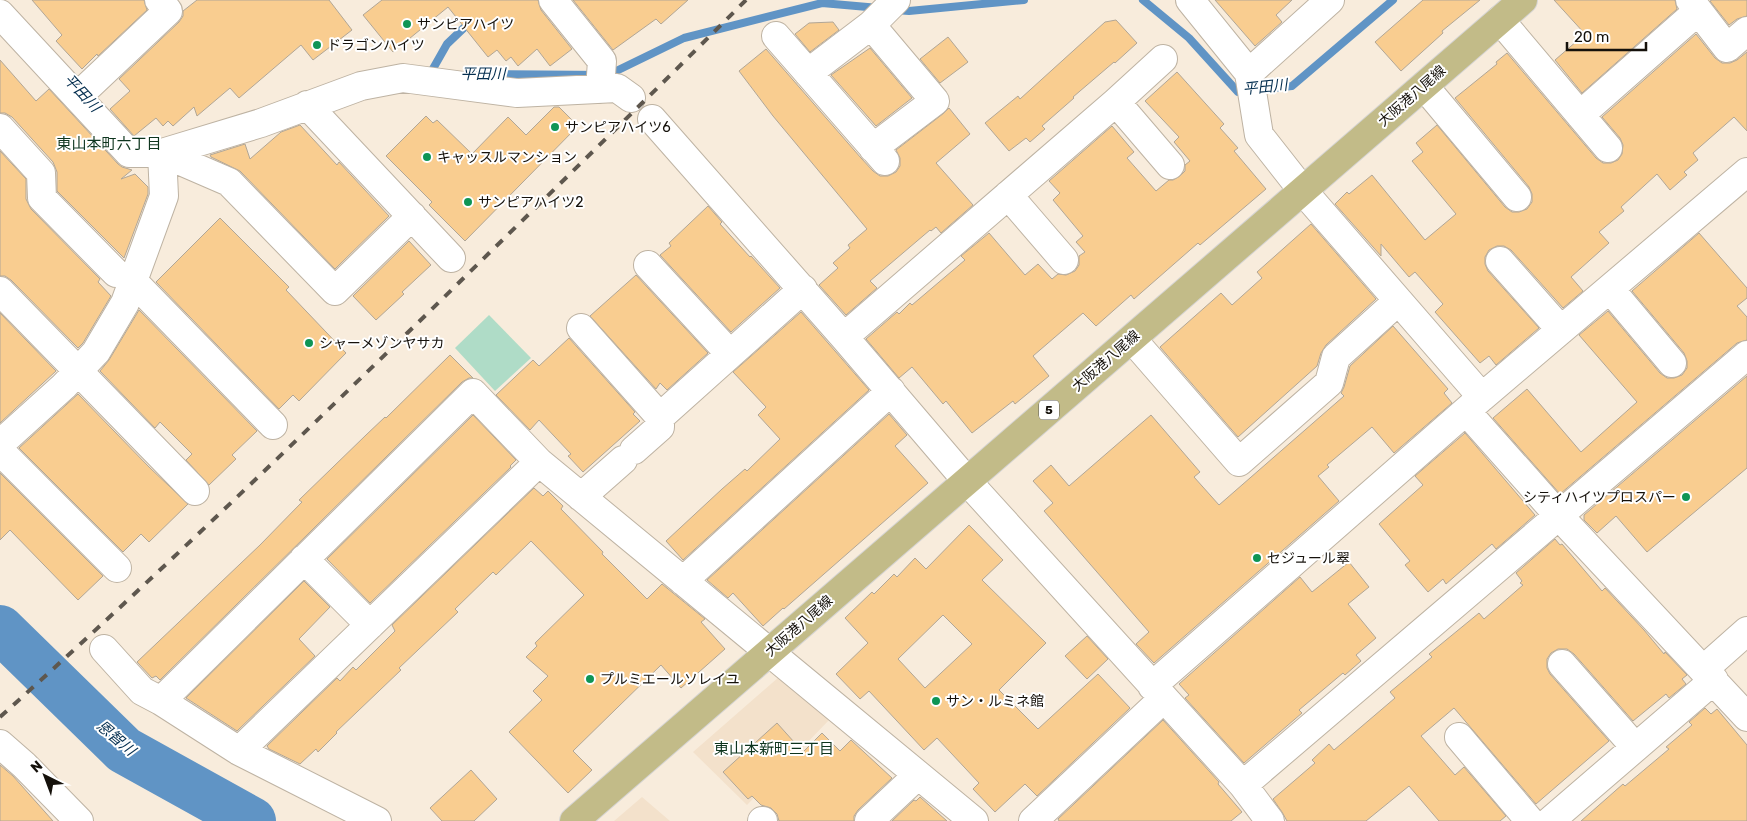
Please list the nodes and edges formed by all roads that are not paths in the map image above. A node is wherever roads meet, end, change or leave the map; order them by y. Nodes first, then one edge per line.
1 (160, 0) edge
2 (553, 0) edge
3 (1190, 0) edge
4 (1330, 0) edge
5 (1524, 0) edge
6 (1694, 6) edge
7 (885, 11) edge
8 (0, 14) edge
9 (1500, 20) junction
10 (776, 36) dead end
11 (1745, 36) edge
12 (1163, 59) dead end
13 (808, 73) junction
14 (1251, 84) junction
15 (1424, 86) junction
16 (600, 89) junction
17 (78, 96) junction
18 (631, 98) dead end
19 (1116, 102) junction
20 (307, 105) junction
21 (1580, 115) junction
22 (652, 119) dead end
23 (0, 128) edge
24 (1608, 148) dead end
25 (162, 153) junction
26 (1170, 165) dead end
27 (1747, 172) edge
28 (1302, 191) junction
29 (1008, 195) junction
30 (1517, 197) dead end
31 (412, 216) junction
32 (451, 258) dead end
33 (1064, 260) dead end
34 (1500, 261) dead end
35 (648, 265) dead end
36 (124, 277) junction
37 (1610, 288) junction
38 (802, 289) junction
39 (0, 291) edge
40 (1398, 301) junction
41 (581, 328) dead end
42 (1561, 330) junction
43 (844, 337) junction
44 (1132, 339) junction
45 (730, 354) junction
46 (1747, 355) edge
47 (1672, 363) dead end
48 (78, 370) junction
49 (891, 391) junction
50 (1474, 404) junction
51 (660, 416) junction
52 (273, 425) dead end
53 (0, 444) edge
54 (0, 451) edge
55 (539, 462) junction
56 (967, 481) junction
57 (195, 491) dead end
58 (581, 497) junction
59 (1560, 516) junction
60 (304, 559) junction
61 (117, 568) dead end
62 (683, 581) junction
63 (370, 625) junction
64 (1747, 631) edge
65 (104, 649) dead end
66 (769, 652) junction
67 (1562, 664) dead end
68 (1708, 675) junction
69 (1158, 692) junction
70 (160, 701) junction
71 (1747, 717) edge
72 (1459, 737) dead end
73 (0, 744) edge
74 (1635, 748) junction
75 (239, 751) junction
76 (918, 774) junction
77 (1243, 785) junction
78 (79, 821) edge
79 (377, 821) edge
80 (574, 821) edge
81 (869, 821) edge
82 (974, 821) edge
83 (1033, 821) edge
84 (1270, 821) edge
85 (1530, 821) edge
86 (1550, 821) edge

1 - 17 street
2 - 16 street
3 - 14 street
4 - 14 street
5 - 9 main road, 大阪港八尾線 / 5
6 - 11 street
6 - 21 street
7 - 13 street
7 - 13 street
8 - 17 street
9 - 15 main road, 大阪港八尾線 / 5
9 - 21 street
10 - 13 street
12 - 19 street
14 - 28 street
15 - 28 main road, 大阪港八尾線 / 5
15 - 30 street
16 - 18 street
16 - 20 street
17 - 25 street
19 - 26 street
19 - 29 street
20 - 25 street
20 - 31 street
21 - 24 street
22 - 38 street
23 - 36 street
25 - 31 street
25 - 36 street
27 - 37 street
28 - 40 street
28 - 44 main road, 大阪港八尾線 / 5
29 - 33 street
29 - 43 street
31 - 32 street
34 - 42 street
35 - 45 street
36 - 48 street
36 - 52 street
37 - 42 street
37 - 47 street
38 - 43 street
38 - 45 street
39 - 48 street
40 - 44 street
40 - 50 street
41 - 51 street
42 - 50 street
43 - 49 street
44 - 56 main road, 大阪港八尾線 / 5
45 - 51 street
46 - 59 street
48 - 53 street
48 - 57 street
49 - 56 street
49 - 62 street
50 - 59 street
50 - 69 street
51 - 58 street
54 - 61 street
55 - 58 street
55 - 60 street
55 - 63 street
56 - 66 main road, 大阪港八尾線 / 5
56 - 69 street
58 - 62 street
59 - 68 street
59 - 77 street
60 - 63 street
60 - 70 street
62 - 66 street
63 - 75 street
64 - 68 street
65 - 70 street
66 - 76 street
66 - 80 main road, 大阪港八尾線 / 5
67 - 74 street
68 - 71 street
68 - 74 street
69 - 77 street
69 - 83 street
70 - 75 street
72 - 85 street
73 - 78 street
74 - 86 street
75 - 79 street
76 - 81 street
76 - 82 street
77 - 84 street

